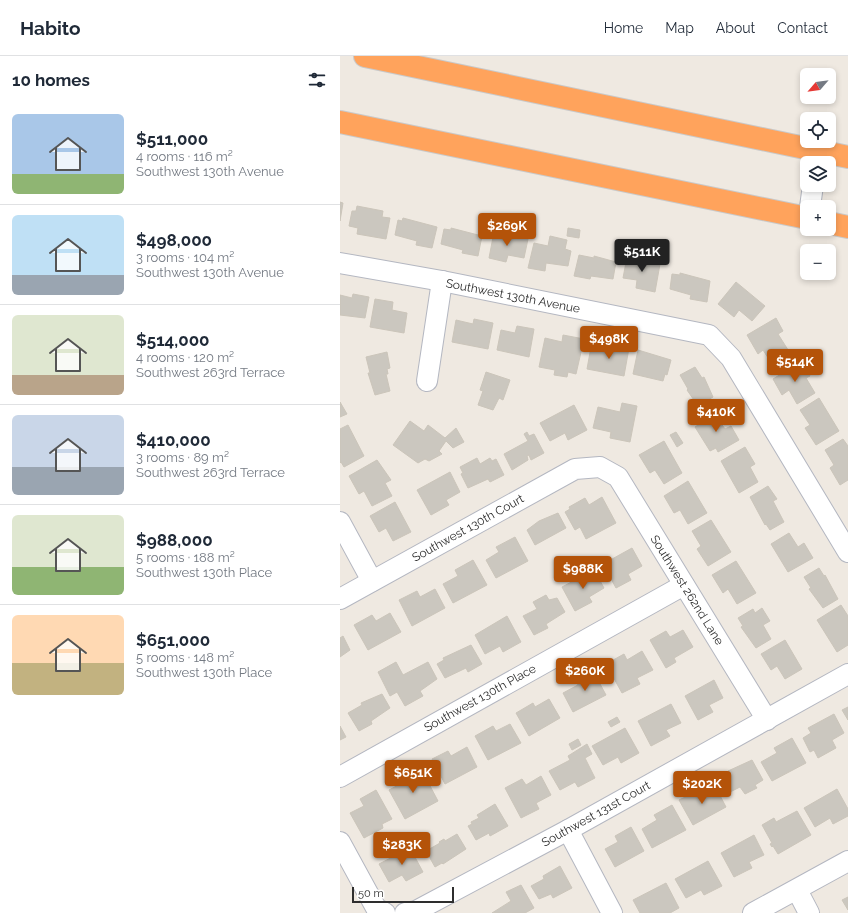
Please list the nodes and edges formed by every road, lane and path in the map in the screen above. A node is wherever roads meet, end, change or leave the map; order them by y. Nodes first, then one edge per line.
1 (365, 56) edge
2 (340, 122) edge
3 (814, 156) edge
4 (836, 157) edge
5 (848, 157) edge
6 (800, 217) edge
7 (836, 224) edge
8 (848, 227) edge
9 (340, 263) edge
10 (442, 281) junction
11 (427, 381) dead end
12 (600, 467) joint
13 (340, 522) edge
14 (848, 552) edge
15 (372, 581) junction
16 (684, 585) junction
17 (340, 599) edge
18 (848, 674) edge
19 (767, 720) junction
20 (340, 776) edge
21 (568, 830) junction
22 (340, 842) edge
23 (848, 861) edge
24 (796, 890) junction
25 (385, 913) edge
26 (405, 913) edge
27 (612, 913) edge
28 (753, 913) edge
29 (809, 913) edge

1 - 3 highway
2 - 6 highway
4 - 5 highway
7 - 8 highway
9 - 10 street, Southwest 130th Avenue
10 - 11 street
10 - 14 street, Southwest 130th Avenue
12 - 15 street, Southwest 130th Court
12 - 16 street, Southwest 262nd Lane
13 - 15 street
15 - 17 street, Southwest 130th Court
16 - 19 street, Southwest 262nd Lane
16 - 20 street, Southwest 130th Place
18 - 19 street, Southwest 131st Court
19 - 21 street, Southwest 131st Court
21 - 26 street, Southwest 131st Court
21 - 27 street
22 - 25 street
23 - 24 street
24 - 28 street
24 - 29 street

